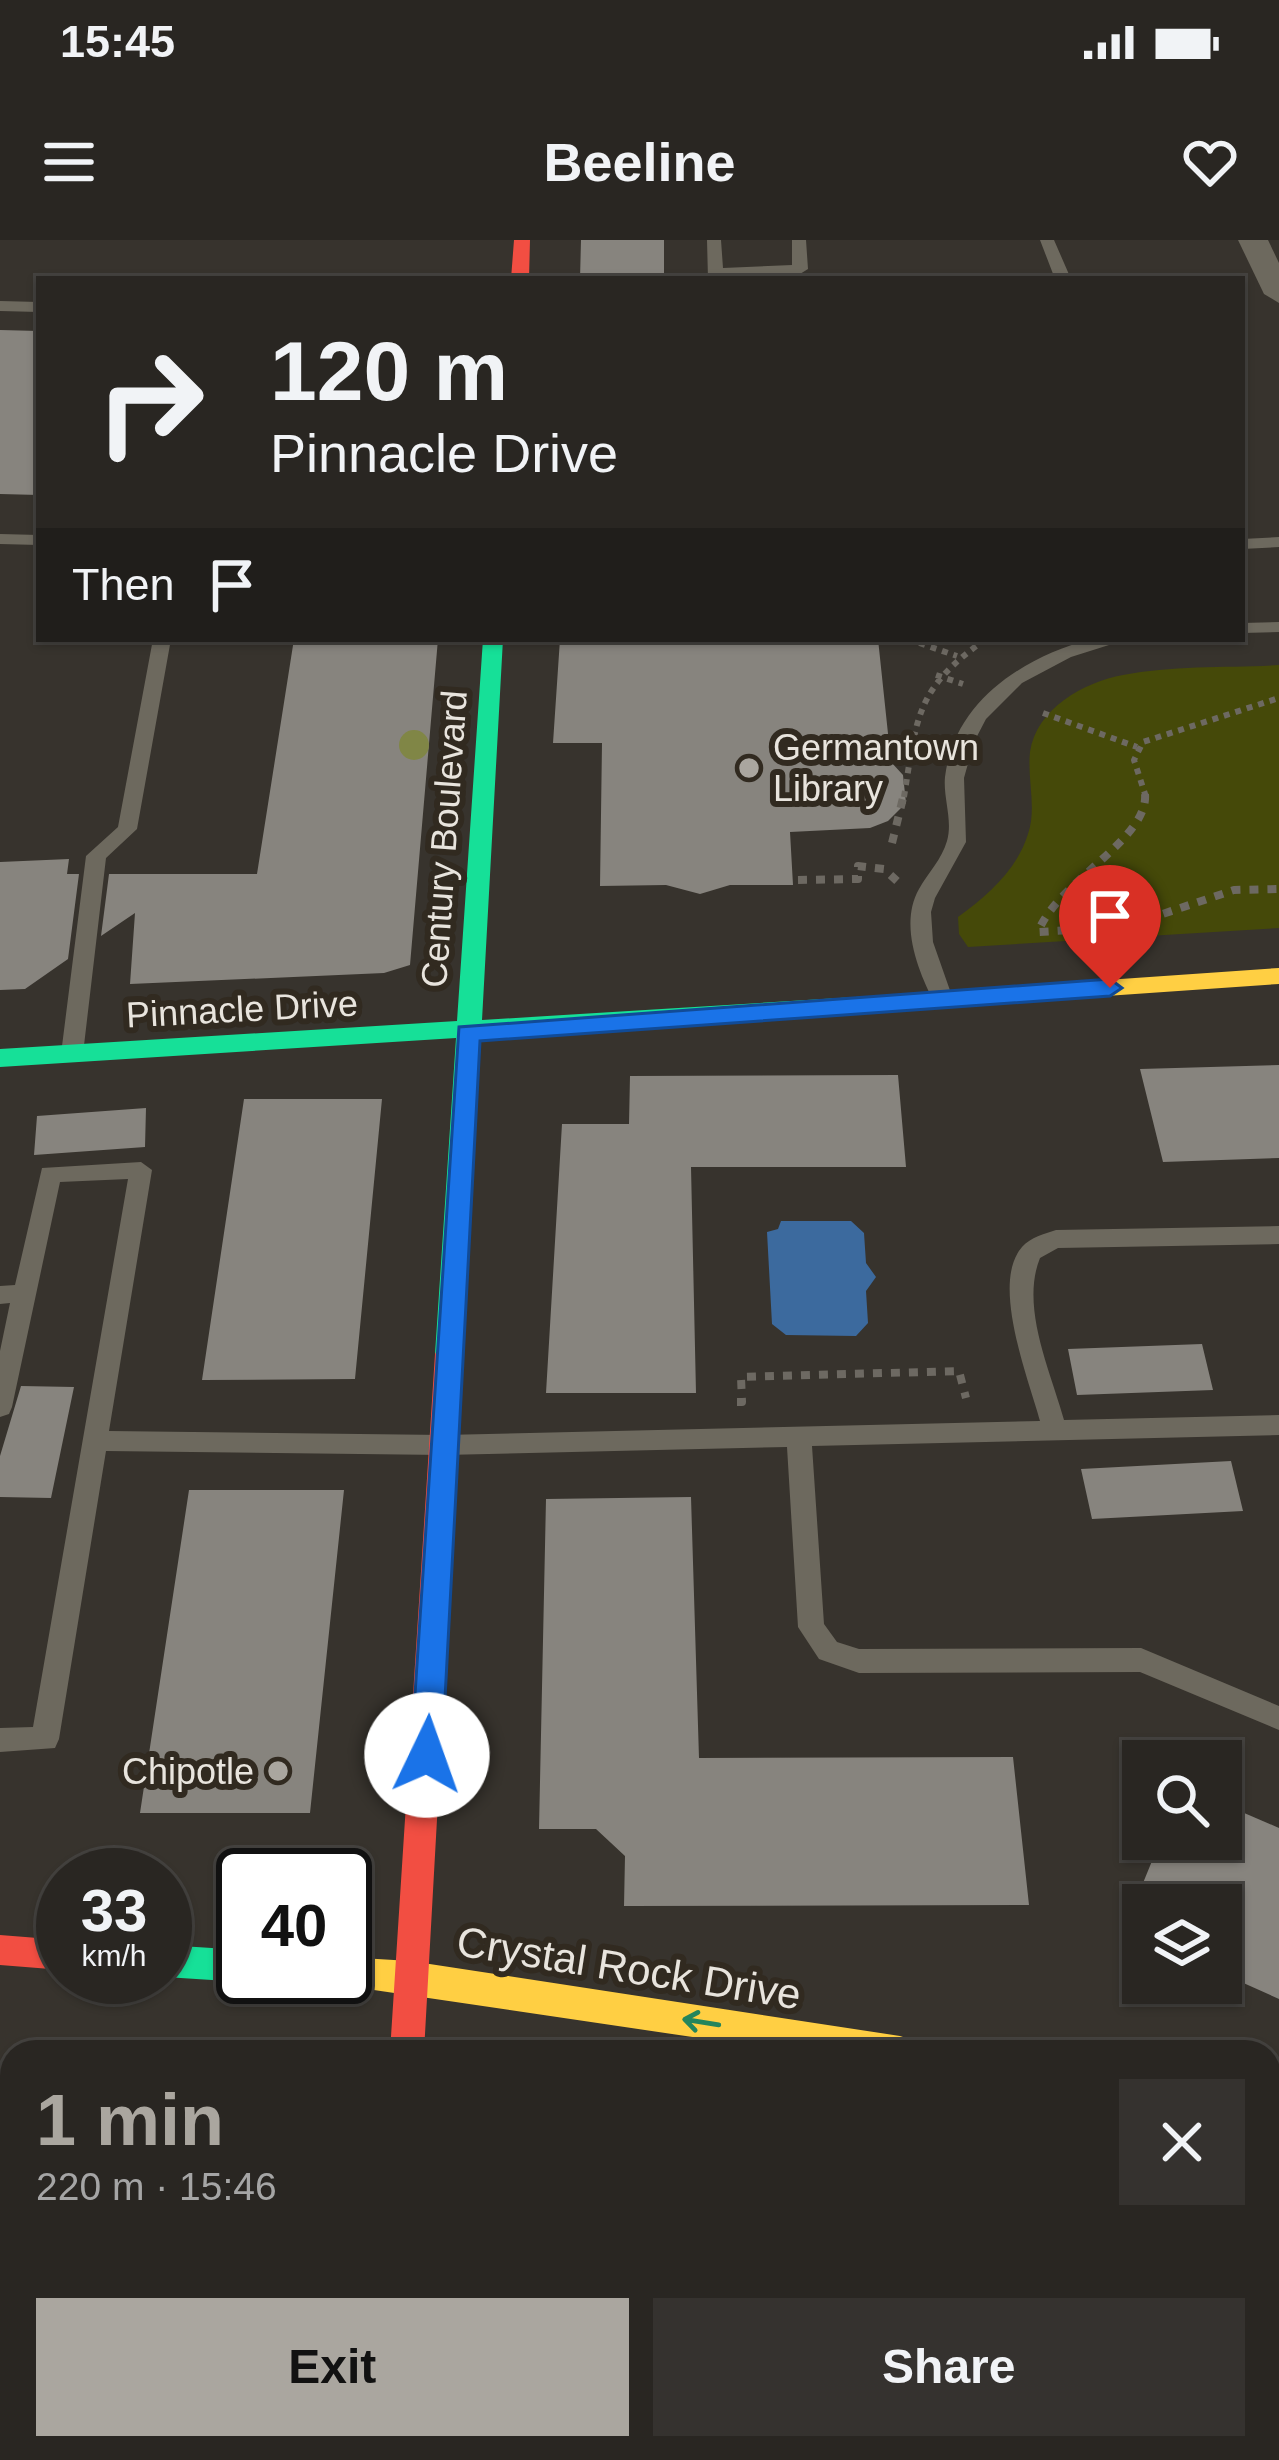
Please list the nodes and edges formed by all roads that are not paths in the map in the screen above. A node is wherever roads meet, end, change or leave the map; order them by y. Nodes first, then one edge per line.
1 (522, 240) edge
2 (714, 240) edge
3 (799, 240) edge
4 (1047, 240) edge
5 (1253, 240) edge
6 (520, 276) edge
7 (716, 276) edge
8 (1062, 276) edge
9 (1245, 285) edge
10 (1277, 287) edge
11 (0, 306) edge
12 (36, 307) edge
13 (0, 539) edge
14 (36, 540) edge
15 (1279, 542) edge
16 (1245, 544) edge
17 (1279, 627) edge
18 (1245, 628) edge
19 (162, 642) edge
20 (493, 642) edge
21 (1107, 642) edge
22 (1279, 976) edge
23 (942, 999) junction
24 (468, 1033) junction
25 (72, 1054) junction
26 (0, 1058) edge
27 (1279, 1235) edge
28 (12, 1294) edge
29 (0, 1407) edge
30 (1279, 1425) edge
31 (1055, 1431) junction
32 (799, 1436) junction
33 (96, 1441) junction
34 (444, 1445) junction
35 (1279, 1718) edge
36 (0, 1740) edge
37 (0, 1951) edge
38 (36, 1953) edge
39 (372, 1975) edge
40 (410, 1978) junction
41 (383, 2040) edge
42 (407, 2040) edge
43 (821, 2040) edge

1 - 6 street
2 - 7 lane
3 - 7 lane
4 - 8 lane
5 - 10 street
9 - 10 street
11 - 12 lane
13 - 14 lane
15 - 16 lane
17 - 18 lane
19 - 25 lane
20 - 24 street, Century Boulevard
21 - 23 lane
22 - 23 street, Pinnacle Drive
23 - 24 street, Pinnacle Drive
24 - 25 street, Pinnacle Drive
24 - 34 street, Century Boulevard
25 - 26 street, Pinnacle Drive
27 - 31 lane
28 - 29 lane
28 - 33 lane
30 - 31 lane
31 - 32 lane
32 - 34 lane
32 - 35 lane
33 - 34 lane
33 - 36 lane
34 - 40 street, Century Boulevard
37 - 38 street
39 - 40 street, Crystal Rock Drive
40 - 41 street, Century Boulevard
40 - 42 street, Century Boulevard
43 -> 40 street, Crystal Rock Drive

